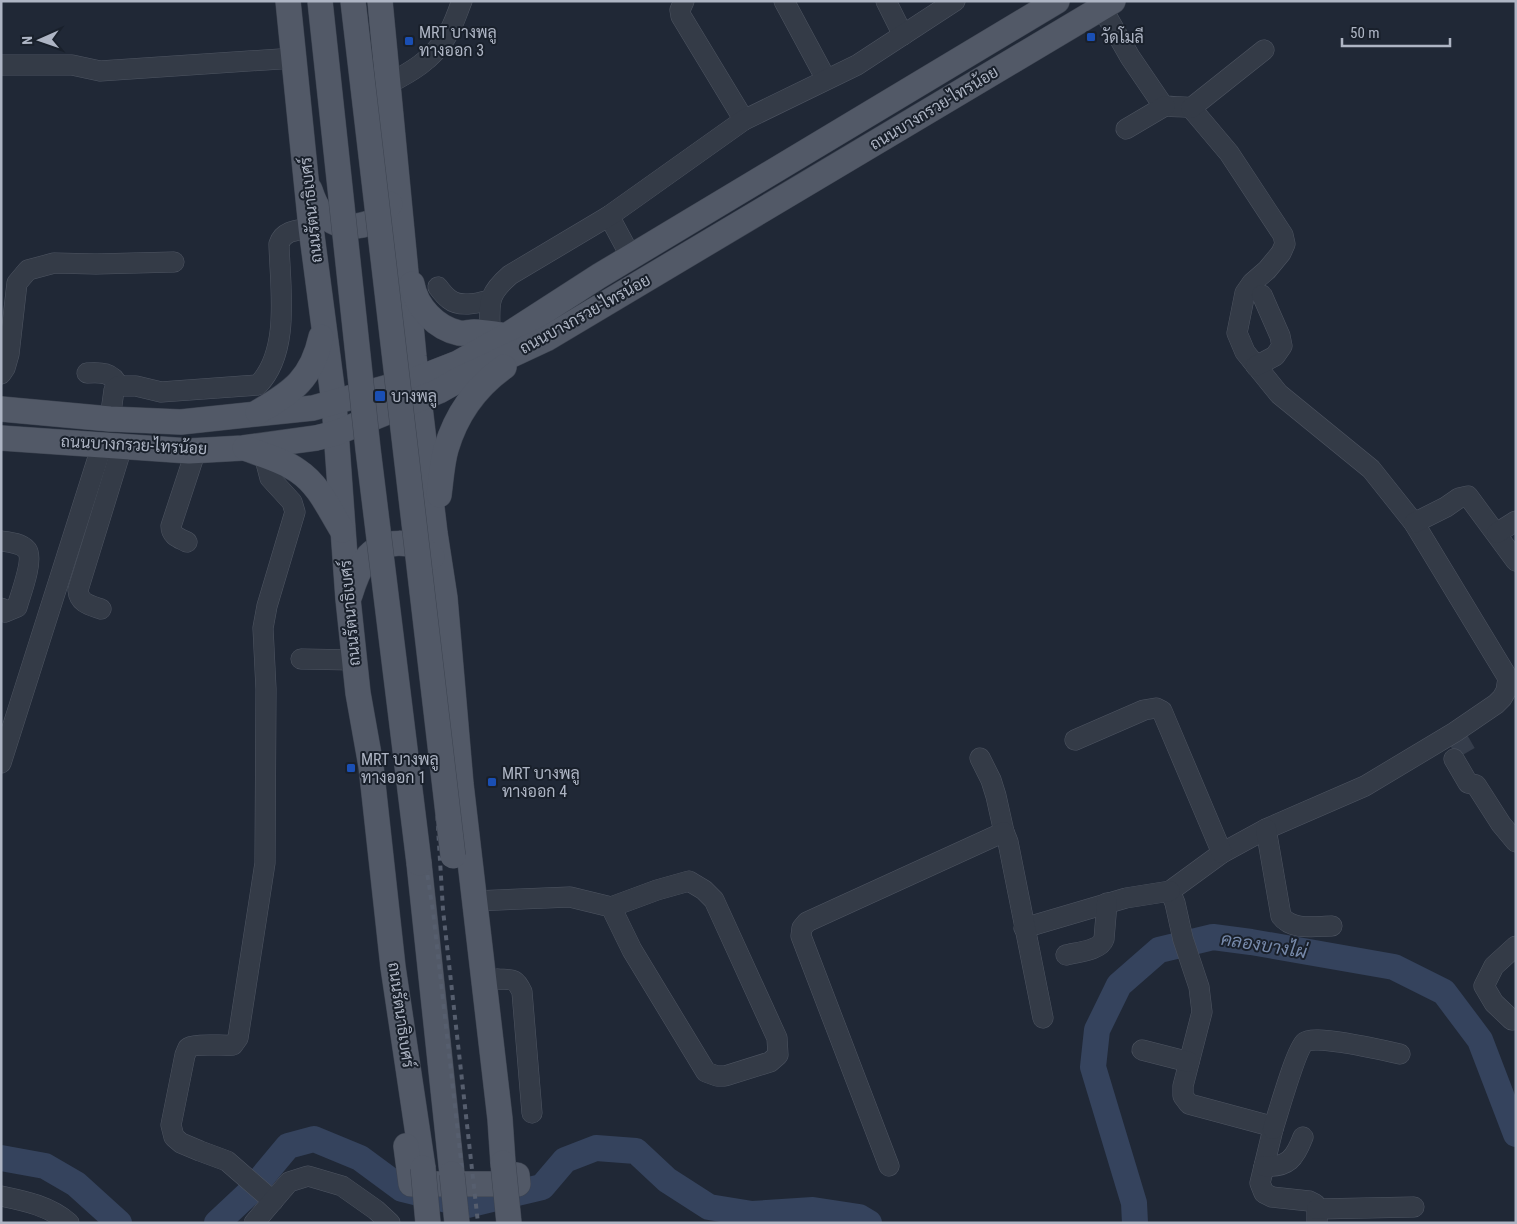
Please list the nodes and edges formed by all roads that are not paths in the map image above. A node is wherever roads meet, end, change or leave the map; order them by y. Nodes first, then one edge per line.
1 (288, 1) edge
2 (320, 1) edge
3 (353, 1) edge
4 (380, 1) edge
5 (462, 1) edge
6 (684, 1) edge
7 (784, 1) edge
8 (886, 1) edge
9 (956, 1) edge
10 (1057, 1) edge
11 (1105, 3) edge
12 (904, 35) junction
13 (1264, 50) dead end
14 (295, 58) junction
15 (1, 65) edge
16 (826, 79) junction
17 (388, 84) junction
18 (1165, 106) junction
19 (1191, 108) junction
20 (744, 120) junction
21 (1126, 129) dead end
22 (396, 173) junction
23 (307, 175) junction
24 (609, 216) junction
25 (312, 228) junction
26 (401, 230) junction
27 (631, 257) junction
28 (174, 262) dead end
29 (438, 287) dead end
30 (1262, 295) dead end
31 (490, 300) junction
32 (324, 326) junction
33 (498, 334) junction
34 (546, 339) junction
35 (1256, 366) junction
36 (87, 372) dead end
37 (1, 374) edge
38 (118, 386) junction
39 (418, 389) junction
40 (334, 403) junction
41 (1, 409) edge
42 (264, 413) junction
43 (110, 419) junction
44 (336, 433) junction
45 (1, 438) edge
46 (112, 446) junction
47 (261, 449) junction
48 (196, 450) junction
49 (1516, 521) edge
50 (1414, 523) junction
51 (343, 532) junction
52 (435, 533) junction
53 (1497, 533) junction
54 (1, 540) edge
55 (187, 542) dead end
56 (1516, 561) edge
57 (443, 580) junction
58 (348, 599) junction
59 (1, 608) edge
60 (101, 609) dead end
61 (301, 660) dead end
62 (354, 660) junction
63 (5, 736) edge
64 (1075, 740) dead end
65 (1454, 744) junction
66 (980, 758) dead end
67 (1, 763) edge
68 (1266, 829) junction
69 (1004, 832) junction
70 (1516, 842) edge
71 (1222, 853) junction
72 (1170, 891) junction
73 (1107, 903) junction
74 (611, 907) junction
75 (476, 911) junction
76 (1332, 926) dead end
77 (1024, 928) junction
78 (389, 930) junction
79 (1516, 946) edge
80 (1066, 955) dead end
81 (497, 979) junction
82 (1043, 1018) dead end
83 (1512, 1020) dead end
84 (1142, 1050) dead end
85 (1400, 1054) dead end
86 (1189, 1062) junction
87 (532, 1113) dead end
88 (1274, 1129) junction
89 (1303, 1137) dead end
90 (496, 1166) junction
91 (889, 1166) dead end
92 (1264, 1166) junction
93 (267, 1197) junction
94 (2, 1200) edge
95 (1414, 1206) dead end
96 (1317, 1216) edge
97 (69, 1223) edge
98 (254, 1223) edge
99 (390, 1223) edge
100 (428, 1223) edge
101 (457, 1223) edge
102 (495, 1223) edge
103 (509, 1223) edge

1 - 14 main road, ถนนรัตนาธิเบศร์
2 - 101 main road, ถนนรัตนาธิเบศร์, bridge
3 - 90 main road, bridge
4 - 17 main road
5 - 17 street
6 - 20 street
7 - 16 street
8 - 12 street
9 - 12 street
10 - 27 main road, ถนนบางกรวย-ไทรน้อย
11 - 18 street
11 - 34 main road, ถนนบางกรวย-ไทรน้อย
12 - 16 street
13 - 19 street
14 - 15 street
14 - 23 main road, ถนนรัตนาธิเบศร์
16 - 20 street
17 - 22 main road
18 - 19 street
18 - 21 street
19 - 35 street
20 - 24 street
22 - 23 main road
22 - 26 main road
23 - 25 main road, ถนนรัตนาธิเบศร์
24 - 27 street
24 - 31 street
25 - 32 main road, ถนนรัตนาธิเบศร์
25 - 38 street
26 - 33 main road
26 - 39 main road
27 - 33 main road, ถนนบางกรวย-ไทรน้อย
28 - 37 street
29 - 31 street
30 - 35 street
31 - 33 street
32 - 40 main road, ถนนรัตนาธิเบศร์
32 - 42 main road
33 - 39 main road, ถนนบางกรวย-ไทรน้อย
34 - 39 main road, ถนนบางกรวย-ไทรน้อย
34 - 52 main road
35 - 50 street
36 - 38 street
38 - 43 street
39 - 40 main road, ถนนบางกรวย-ไทรน้อย
39 - 44 main road, ถนนบางกรวย-ไทรน้อย
39 - 52 main road
40 - 42 main road, ถนนบางกรวย-ไทรน้อย
40 - 44 main road, ถนนรัตนาธิเบศร์
41 - 43 main road, ถนนบางกรวย-ไทรน้อย
42 - 43 main road, ถนนบางกรวย-ไทรน้อย
42 - 47 main road
44 - 47 main road, ถนนบางกรวย-ไทรน้อย
44 - 51 main road, ถนนรัตนาธิเบศร์
45 - 46 main road, ถนนบางกรวย-ไทรน้อย
46 - 48 main road, ถนนบางกรวย-ไทรน้อย
46 - 60 street
46 - 63 street
47 - 48 main road, ถนนบางกรวย-ไทรน้อย
47 - 51 main road
47 - 93 street
48 - 55 street
49 - 53 street
50 - 53 street
50 - 65 street
51 - 58 main road, ถนนรัตนาธิเบศร์
52 - 57 main road
53 - 56 street
54 - 59 street
57 - 58 main road
57 - 75 main road
58 - 62 main road, ถนนรัตนาธิเบศร์
61 - 62 street
62 - 78 main road, ถนนรัตนาธิเบศร์
63 - 67 street
64 - 71 street
65 - 68 street
65 - 70 street
66 - 69 street
68 - 71 street
68 - 76 street
69 - 77 street
69 - 91 street
71 - 72 street
72 - 73 street
72 - 86 street
73 - 77 street
73 - 80 street
74 - 74 street
74 - 75 street
75 - 81 main road
75 - 90 main road
77 - 82 street
78 - 81 main road
78 - 100 main road, ถนนรัตนาธิเบศร์, bridge
79 - 83 street
81 - 87 street
84 - 86 street
85 - 88 street
86 - 88 street
88 - 92 street
89 - 92 street
90 - 102 main road
90 - 103 main road, bridge
92 - 96 street
93 - 98 street
93 - 99 street
94 - 97 street
95 - 96 street

